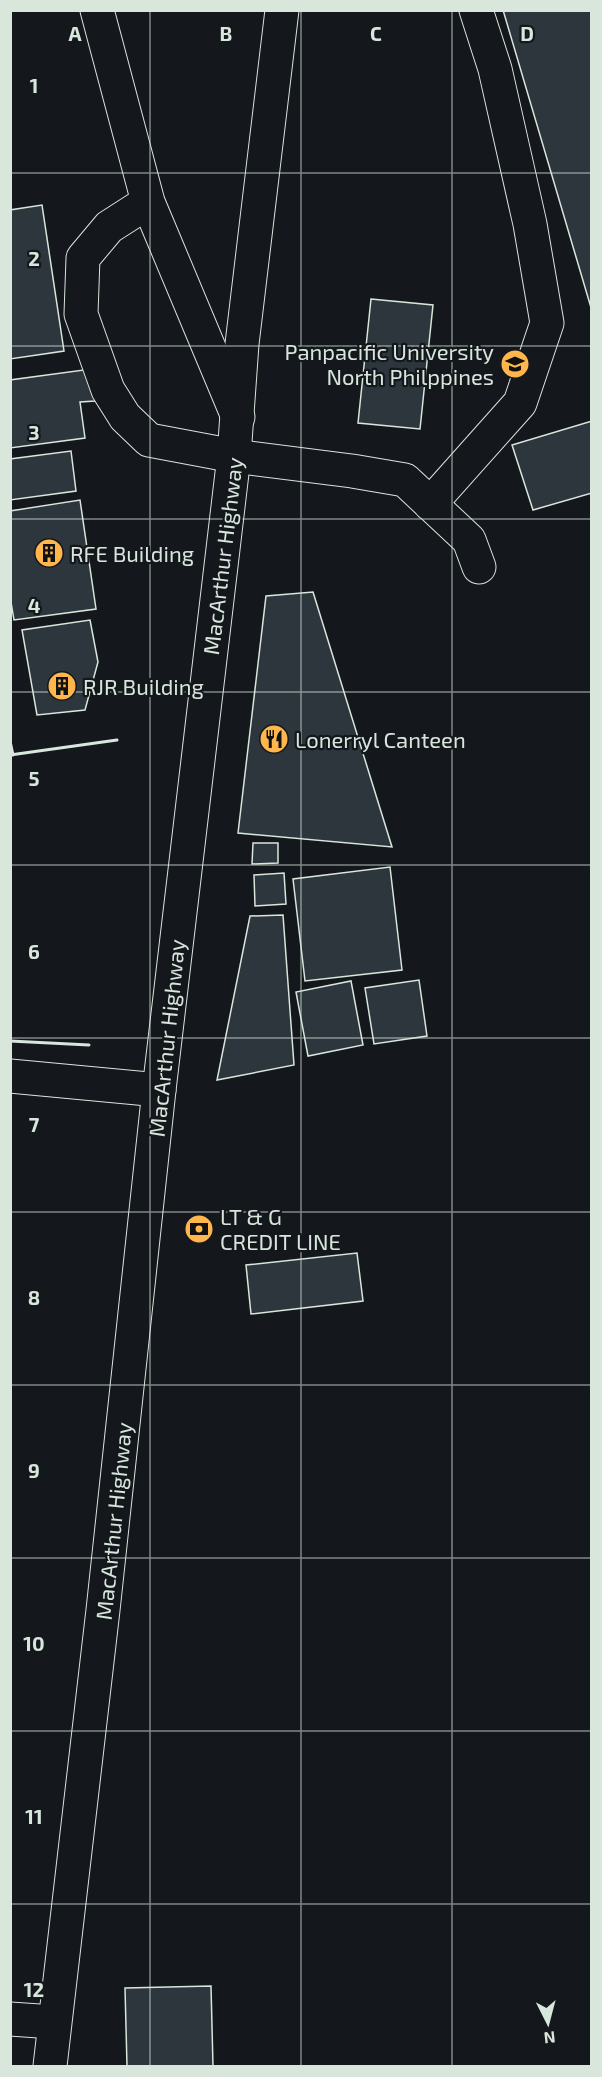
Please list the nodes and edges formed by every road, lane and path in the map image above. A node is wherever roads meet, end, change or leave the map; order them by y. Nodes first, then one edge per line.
1 (97, 10) edge
2 (282, 10) edge
3 (476, 10) edge
4 (148, 202) junction
5 (238, 417) junction
6 (234, 456) junction
7 (430, 504) junction
8 (478, 567) dead end
9 (10, 1076) edge
10 (159, 1090) junction
11 (10, 2019) edge
12 (54, 2022) junction
13 (50, 2067) edge

1 - 4 main road
2 - 5 main road, MacArthur Highway
3 - 7 main road
4 - 5 main road
4 - 6 main road
5 - 6 main road, MacArthur Highway
6 - 7 main road
6 - 10 main road, MacArthur Highway
7 - 8 main road
9 - 10 main road
10 - 12 main road, MacArthur Highway
11 - 12 main road
12 - 13 main road, MacArthur Highway

